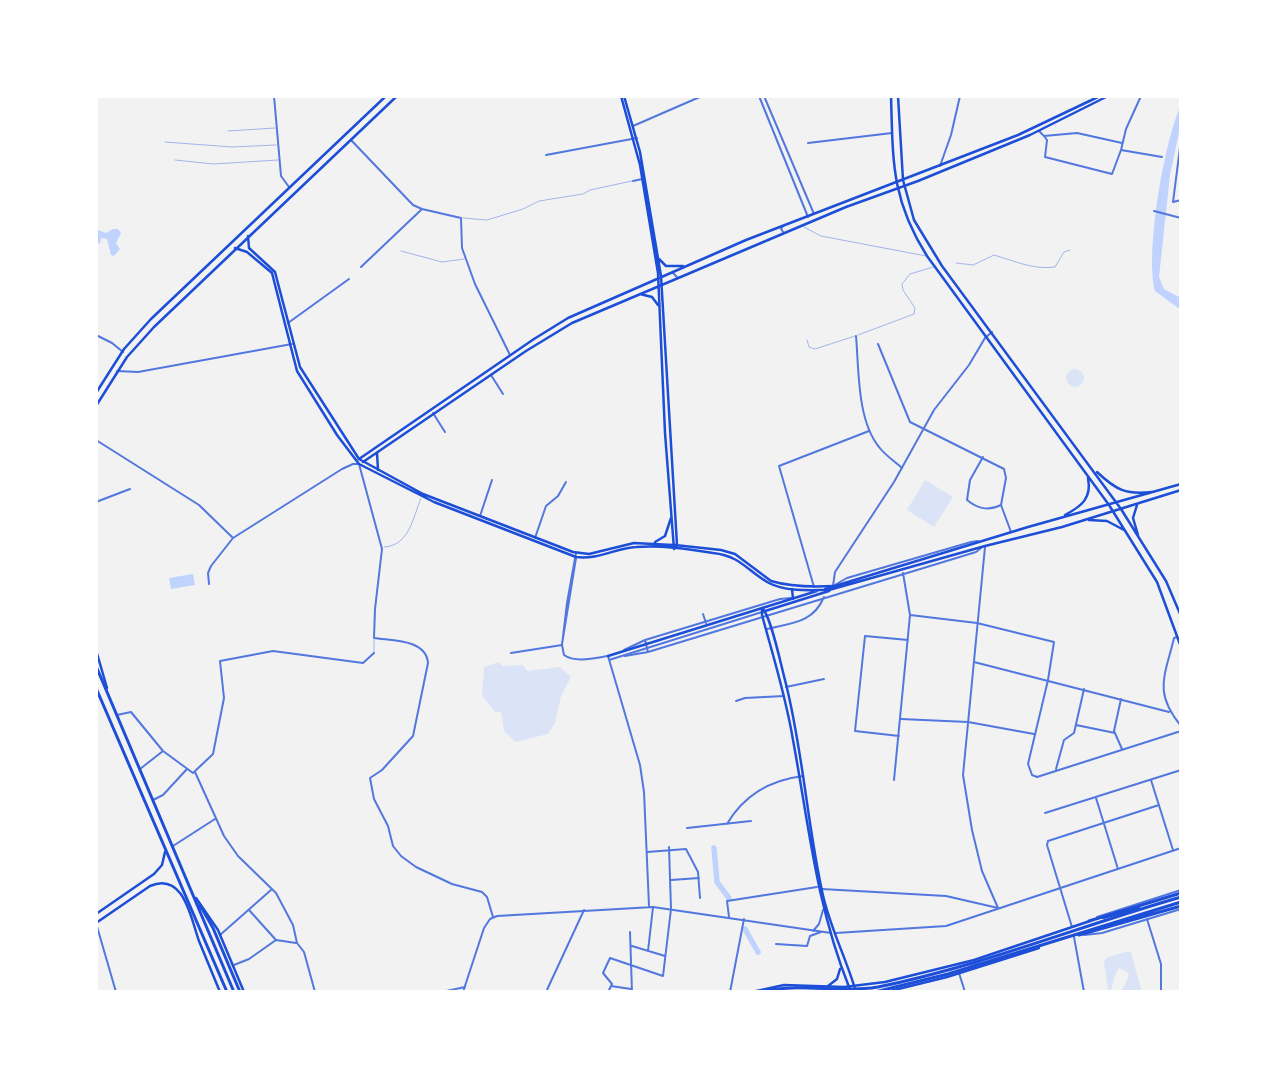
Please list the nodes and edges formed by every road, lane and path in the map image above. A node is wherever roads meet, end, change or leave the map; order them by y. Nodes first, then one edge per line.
1 (274, 96) edge
2 (386, 96) edge
3 (622, 96) edge
4 (702, 96) edge
5 (707, 96) edge
6 (713, 96) edge
7 (759, 96) edge
8 (764, 96) edge
9 (891, 96) edge
10 (898, 96) edge
11 (960, 96) edge
12 (1100, 96) edge
13 (1108, 96) edge
14 (1141, 96) edge
15 (394, 97) edge
16 (633, 126) junction
17 (276, 128) junction
18 (1039, 130) junction
19 (228, 131) dead end
20 (892, 133) junction
21 (1044, 136) junction
22 (635, 138) junction
23 (351, 140) junction
24 (1181, 140) edge
25 (165, 142) dead end
26 (808, 143) dead end
27 (1122, 144) junction
28 (278, 145) junction
29 (1120, 150) junction
30 (546, 155) dead end
31 (1162, 157) dead end
32 (175, 160) dead end
33 (279, 160) junction
34 (940, 166) junction
35 (642, 179) junction
36 (903, 180) junction
37 (633, 181) joint
38 (896, 182) junction
39 (904, 186) junction
40 (289, 188) junction
41 (897, 188) junction
42 (1181, 200) edge
43 (422, 209) junction
44 (1154, 211) dead end
45 (814, 214) junction
46 (808, 217) junction
47 (461, 218) junction
48 (1181, 218) edge
49 (783, 226) junction
50 (802, 226) junction
51 (770, 231) junction
52 (784, 232) junction
53 (248, 236) junction
54 (772, 238) junction
55 (235, 248) junction
56 (1070, 250) dead end
57 (401, 251) dead end
58 (927, 256) junction
59 (658, 257) junction
60 (466, 258) junction
61 (956, 263) dead end
62 (687, 265) junction
63 (361, 267) dead end
64 (934, 267) junction
65 (674, 270) junction
66 (660, 277) junction
67 (677, 277) junction
68 (349, 279) dead end
69 (660, 284) junction
70 (642, 285) junction
71 (645, 291) junction
72 (636, 295) junction
73 (659, 307) junction
74 (981, 318) junction
75 (288, 323) junction
76 (974, 323) junction
77 (992, 332) junction
78 (96, 335) edge
79 (856, 336) junction
80 (985, 338) junction
81 (807, 340) dead end
82 (878, 344) dead end
83 (290, 345) junction
84 (122, 352) junction
85 (510, 355) junction
86 (117, 371) junction
87 (491, 374) junction
88 (96, 393) edge
89 (503, 394) dead end
90 (96, 406) edge
91 (434, 413) junction
92 (922, 429) junction
93 (445, 432) dead end
94 (869, 432) junction
95 (96, 440) edge
96 (374, 448) junction
97 (377, 452) junction
98 (983, 457) junction
99 (359, 459) junction
100 (363, 462) junction
101 (359, 464) junction
102 (902, 468) junction
103 (1092, 468) junction
104 (378, 470) junction
105 (1087, 475) junction
106 (492, 480) dead end
107 (566, 482) dead end
108 (1181, 484) edge
109 (130, 489) dead end
110 (1181, 490) edge
111 (1158, 491) junction
112 (422, 497) junction
113 (96, 502) edge
114 (1117, 503) junction
115 (1138, 504) junction
116 (1001, 505) junction
117 (1109, 505) junction
118 (1121, 509) junction
119 (1113, 511) junction
120 (480, 516) junction
121 (672, 518) junction
122 (1062, 518) junction
123 (1084, 520) junction
124 (1125, 531) junction
125 (1011, 532) junction
126 (232, 538) junction
127 (535, 538) junction
128 (983, 541) junction
129 (1141, 541) junction
130 (654, 543) junction
131 (675, 546) junction
132 (985, 546) junction
133 (382, 547) junction
134 (576, 555) junction
135 (923, 561) junction
136 (903, 573) junction
137 (878, 574) junction
138 (208, 584) dead end
139 (814, 586) junction
140 (834, 587) junction
141 (792, 589) junction
142 (820, 590) junction
143 (835, 593) junction
144 (824, 597) junction
145 (793, 599) junction
146 (762, 608) junction
147 (767, 613) junction
148 (703, 614) dead end
149 (762, 614) junction
150 (910, 615) junction
151 (1181, 616) edge
152 (718, 622) junction
153 (977, 623) junction
154 (706, 624) junction
155 (719, 626) junction
156 (771, 628) junction
157 (766, 629) junction
158 (720, 630) junction
159 (1177, 636) junction
160 (374, 638) junction
161 (908, 640) junction
162 (646, 642) junction
163 (562, 645) junction
164 (1181, 647) edge
165 (648, 648) junction
166 (96, 650) edge
167 (648, 652) junction
168 (374, 653) joint
169 (511, 653) dead end
170 (608, 656) junction
171 (623, 656) junction
172 (609, 660) junction
173 (974, 662) junction
174 (96, 666) edge
175 (824, 679) dead end
176 (1048, 680) junction
177 (786, 687) junction
178 (96, 688) edge
179 (1084, 689) junction
180 (107, 692) junction
181 (784, 696) junction
182 (1121, 699) junction
183 (736, 701) dead end
184 (1169, 712) junction
185 (117, 715) junction
186 (901, 719) junction
187 (968, 722) junction
188 (1076, 725) junction
189 (1181, 726) edge
190 (1181, 731) edge
191 (1115, 733) junction
192 (1034, 734) junction
193 (899, 736) junction
194 (1122, 749) junction
195 (163, 751) junction
196 (140, 769) junction
197 (187, 769) junction
198 (1056, 770) junction
199 (1181, 770) edge
200 (194, 773) junction
201 (801, 776) junction
202 (894, 780) dead end
203 (1151, 780) junction
204 (1096, 798) junction
205 (153, 800) junction
206 (1159, 805) junction
207 (1045, 813) dead end
208 (215, 819) junction
209 (751, 821) dead end
210 (727, 824) junction
211 (1104, 824) junction
212 (687, 828) dead end
213 (173, 846) junction
214 (1181, 848) edge
215 (669, 849) junction
216 (1173, 850) junction
217 (165, 852) junction
218 (647, 852) junction
219 (1118, 869) junction
220 (699, 878) junction
221 (670, 880) junction
222 (819, 888) junction
223 (1059, 888) junction
224 (271, 890) junction
225 (1181, 894) edge
226 (194, 896) junction
227 (700, 898) dead end
228 (186, 902) junction
229 (1181, 905) edge
230 (649, 906) junction
231 (653, 907) junction
232 (998, 908) junction
233 (671, 909) junction
234 (249, 910) junction
235 (584, 910) junction
236 (823, 910) junction
237 (96, 914) edge
238 (493, 917) junction
239 (729, 917) junction
240 (744, 919) junction
241 (1147, 919) junction
242 (1089, 921) junction
243 (96, 923) edge
244 (1072, 927) junction
245 (812, 931) junction
246 (630, 932) dead end
247 (821, 932) junction
248 (829, 933) junction
249 (834, 933) junction
250 (220, 935) junction
251 (1079, 935) junction
252 (1074, 937) junction
253 (276, 940) junction
254 (297, 943) junction
255 (776, 944) dead end
256 (631, 946) junction
257 (648, 951) junction
258 (665, 956) junction
259 (840, 965) junction
260 (234, 966) junction
261 (631, 966) junction
262 (959, 973) junction
263 (611, 986) junction
264 (828, 986) junction
265 (465, 987) junction
266 (849, 987) junction
267 (854, 987) junction
268 (632, 991) edge
269 (1162, 991) edge
270 (116, 992) edge
271 (220, 992) edge
272 (227, 992) edge
273 (234, 992) edge
274 (240, 992) edge
275 (244, 992) edge
276 (315, 992) edge
277 (442, 992) edge
278 (462, 992) edge
279 (546, 992) edge
280 (608, 992) edge
281 (730, 992) edge
282 (752, 992) edge
283 (760, 992) edge
284 (787, 992) edge
285 (806, 992) edge
286 (854, 992) edge
287 (875, 992) edge
288 (886, 992) edge
289 (965, 992) edge
290 (1084, 992) edge
291 (1157, 992) edge
292 (1168, 992) edge

1 - 17 street
2 - 40 main road
3 - 16 main road
3 - 22 main road
4 - 16 street
5 - 6 street
7 - 46 street
8 - 45 street
9 - 20 main road
10 - 36 main road
11 - 34 street
12 - 34 main road
13 - 18 main road
14 - 27 street
15 - 23 main road
16 - 22 main road
17 - 19 lane
17 - 28 street
18 - 21 street
18 - 39 main road
20 - 26 street
20 - 38 main road
21 - 27 street
21 - 29 street
22 - 30 street
22 - 35 main road
22 - 59 main road
23 - 43 street
23 - 53 main road
24 - 42 street
25 - 28 lane
27 - 29 street
28 - 33 street
29 - 31 street
32 - 33 lane
33 - 40 street
34 - 36 main road
35 - 37 street
35 - 66 main road
36 - 38 main road
36 - 39 main road
37 - 47 lane
38 - 41 main road
38 - 45 main road
39 - 41 main road
39 - 74 main road
40 - 84 main road
41 - 50 main road
41 - 58 main road
43 - 47 street
43 - 63 street
44 - 48 street
45 - 46 main road
46 - 49 main road
47 - 60 street
49 - 51 main road
49 - 52 street
50 - 52 main road
50 - 58 lane
51 - 54 street
51 - 62 main road
52 - 54 main road
53 - 55 main road
53 - 75 main road
54 - 67 main road
55 - 83 main road
55 - 86 main road
56 - 61 lane
57 - 60 lane
58 - 64 main road
59 - 62 main road
59 - 66 main road
60 - 85 street
62 - 65 main road
64 - 76 main road
64 - 79 lane
65 - 66 main road
65 - 67 street
66 - 69 main road
66 - 70 main road
67 - 69 main road
68 - 75 street
69 - 71 main road
69 - 73 main road
69 - 131 main road
70 - 71 street
70 - 85 main road
71 - 72 main road
72 - 73 main road
72 - 87 main road
73 - 121 main road
74 - 76 main road
74 - 77 main road
75 - 83 main road
76 - 80 main road
77 - 80 street
77 - 103 main road
78 - 84 street
79 - 81 lane
79 - 94 street
80 - 92 street
80 - 105 main road
82 - 92 street
83 - 86 street
83 - 99 main road
83 - 101 main road
84 - 88 main road
85 - 96 main road
86 - 90 main road
87 - 89 street
87 - 91 main road
91 - 93 street
91 - 97 main road
92 - 98 street
92 - 102 street
94 - 102 street
94 - 139 street
95 - 126 street
96 - 97 street
96 - 99 main road
97 - 100 main road
97 - 104 main road
98 - 116 street
98 - 116 street
99 - 100 main road
99 - 101 main road
100 - 101 main road
100 - 104 main road
101 - 112 main road
101 - 126 street
101 - 133 street
102 - 140 street
103 - 111 main road
103 - 114 main road
104 - 120 main road
105 - 117 main road
105 - 122 main road
106 - 120 street
107 - 127 street
108 - 111 main road
109 - 113 street
110 - 115 main road
111 - 114 main road
112 - 133 lane
112 - 134 main road
114 - 117 main road
114 - 118 main road
115 - 118 main road
115 - 129 main road
116 - 125 street
117 - 119 main road
117 - 122 main road
118 - 119 main road
118 - 129 main road
119 - 123 main road
119 - 124 main road
120 - 127 main road
121 - 130 main road
121 - 131 main road
122 - 125 main road
123 - 124 main road
123 - 132 main road
124 - 159 main road
125 - 128 main road
126 - 138 street
127 - 134 main road
128 - 132 main road
128 - 135 main road
129 - 151 main road
130 - 131 main road
130 - 134 main road
131 - 134 main road
131 - 139 main road
131 - 141 main road
132 - 135 main road
132 - 153 street
133 - 160 street
134 - 163 street
135 - 136 street
135 - 137 main road
135 - 137 street
136 - 137 street
136 - 150 street
137 - 140 main road
137 - 140 street
137 - 143 street
139 - 140 main road
140 - 142 main road
140 - 143 main road
140 - 147 main road
141 - 142 main road
141 - 145 main road
142 - 145 main road
143 - 144 street
144 - 147 street
144 - 156 street
145 - 146 main road
145 - 154 street
146 - 147 main road
146 - 149 main road
146 - 152 main road
147 - 149 main road
147 - 156 main road
148 - 154 street
149 - 155 street
149 - 157 main road
149 - 158 street
150 - 153 street
150 - 161 street
152 - 154 main road
152 - 155 street
153 - 173 street
153 - 176 street
154 - 162 main road
155 - 158 street
155 - 165 street
156 - 157 street
156 - 177 main road
157 - 181 main road
158 - 167 street
159 - 164 main road
159 - 184 street
160 - 168 lane
160 - 238 street
161 - 186 street
161 - 193 street
162 - 165 street
162 - 170 main road
163 - 169 street
163 - 170 street
165 - 167 street
165 - 171 street
166 - 180 main road
167 - 171 street
168 - 200 street
170 - 172 street
171 - 172 street
172 - 218 street
173 - 176 street
173 - 187 street
174 - 180 highway
175 - 177 street
176 - 179 street
176 - 192 street
177 - 201 main road
178 - 217 highway
179 - 182 street
179 - 188 street
180 - 185 highway
181 - 183 street
181 - 201 main road
182 - 184 street
182 - 191 street
184 - 189 street
185 - 195 street
185 - 196 highway
186 - 187 street
186 - 193 street
187 - 192 street
187 - 232 street
188 - 191 street
188 - 198 street
190 - 194 street
191 - 194 street
192 - 198 street
193 - 202 street
194 - 198 street
195 - 196 street
195 - 197 street
196 - 205 highway
197 - 200 street
197 - 205 street
199 - 203 street
200 - 208 street
201 - 210 street
201 - 222 main road
203 - 204 street
203 - 206 street
204 - 207 street
204 - 211 street
205 - 213 highway
206 - 211 street
206 - 216 street
208 - 213 street
208 - 224 street
209 - 210 street
210 - 212 street
211 - 219 street
211 - 223 street
213 - 226 highway
214 - 216 street
215 - 218 street
215 - 220 street
215 - 221 street
216 - 219 street
217 - 228 highway
217 - 237 main road
218 - 230 street
219 - 223 street
220 - 221 street
220 - 227 street
221 - 233 street
222 - 232 street
222 - 236 main road
222 - 239 street
222 - 249 main road
223 - 232 street
223 - 244 street
224 - 234 street
224 - 254 street
225 - 242 main road
225 - 242 highway
225 - 242 street
225 - 283 highway
226 - 250 main road
226 - 273 highway
226 - 274 highway
228 - 243 main road
228 - 271 main road
228 - 272 highway
229 - 241 street
229 - 251 main road
229 - 251 highway
229 - 287 highway
230 - 231 street
230 - 235 street
231 - 233 street
231 - 257 street
232 - 249 street
233 - 239 street
233 - 258 street
234 - 250 street
234 - 253 street
235 - 238 street
235 - 279 street
236 - 245 street
236 - 248 main road
238 - 265 street
239 - 240 street
240 - 245 street
240 - 281 street
241 - 251 street
241 - 269 street
242 - 244 main road
243 - 270 street
244 - 267 main road
245 - 247 street
246 - 256 street
247 - 248 street
247 - 255 street
248 - 249 street
248 - 259 main road
249 - 267 main road
250 - 260 main road
251 - 252 main road
252 - 262 main road
252 - 290 street
253 - 254 street
253 - 260 street
254 - 276 street
256 - 257 street
256 - 261 street
257 - 258 street
258 - 261 street
259 - 264 main road
259 - 266 main road
260 - 275 main road
261 - 263 street
261 - 268 street
262 - 288 main road
262 - 289 street
263 - 268 street
263 - 280 street
264 - 266 main road
264 - 282 main road
265 - 277 street
265 - 278 street
266 - 267 main road
266 - 286 main road
267 - 286 main road
269 - 291 street
269 - 292 street
284 - 285 highway

